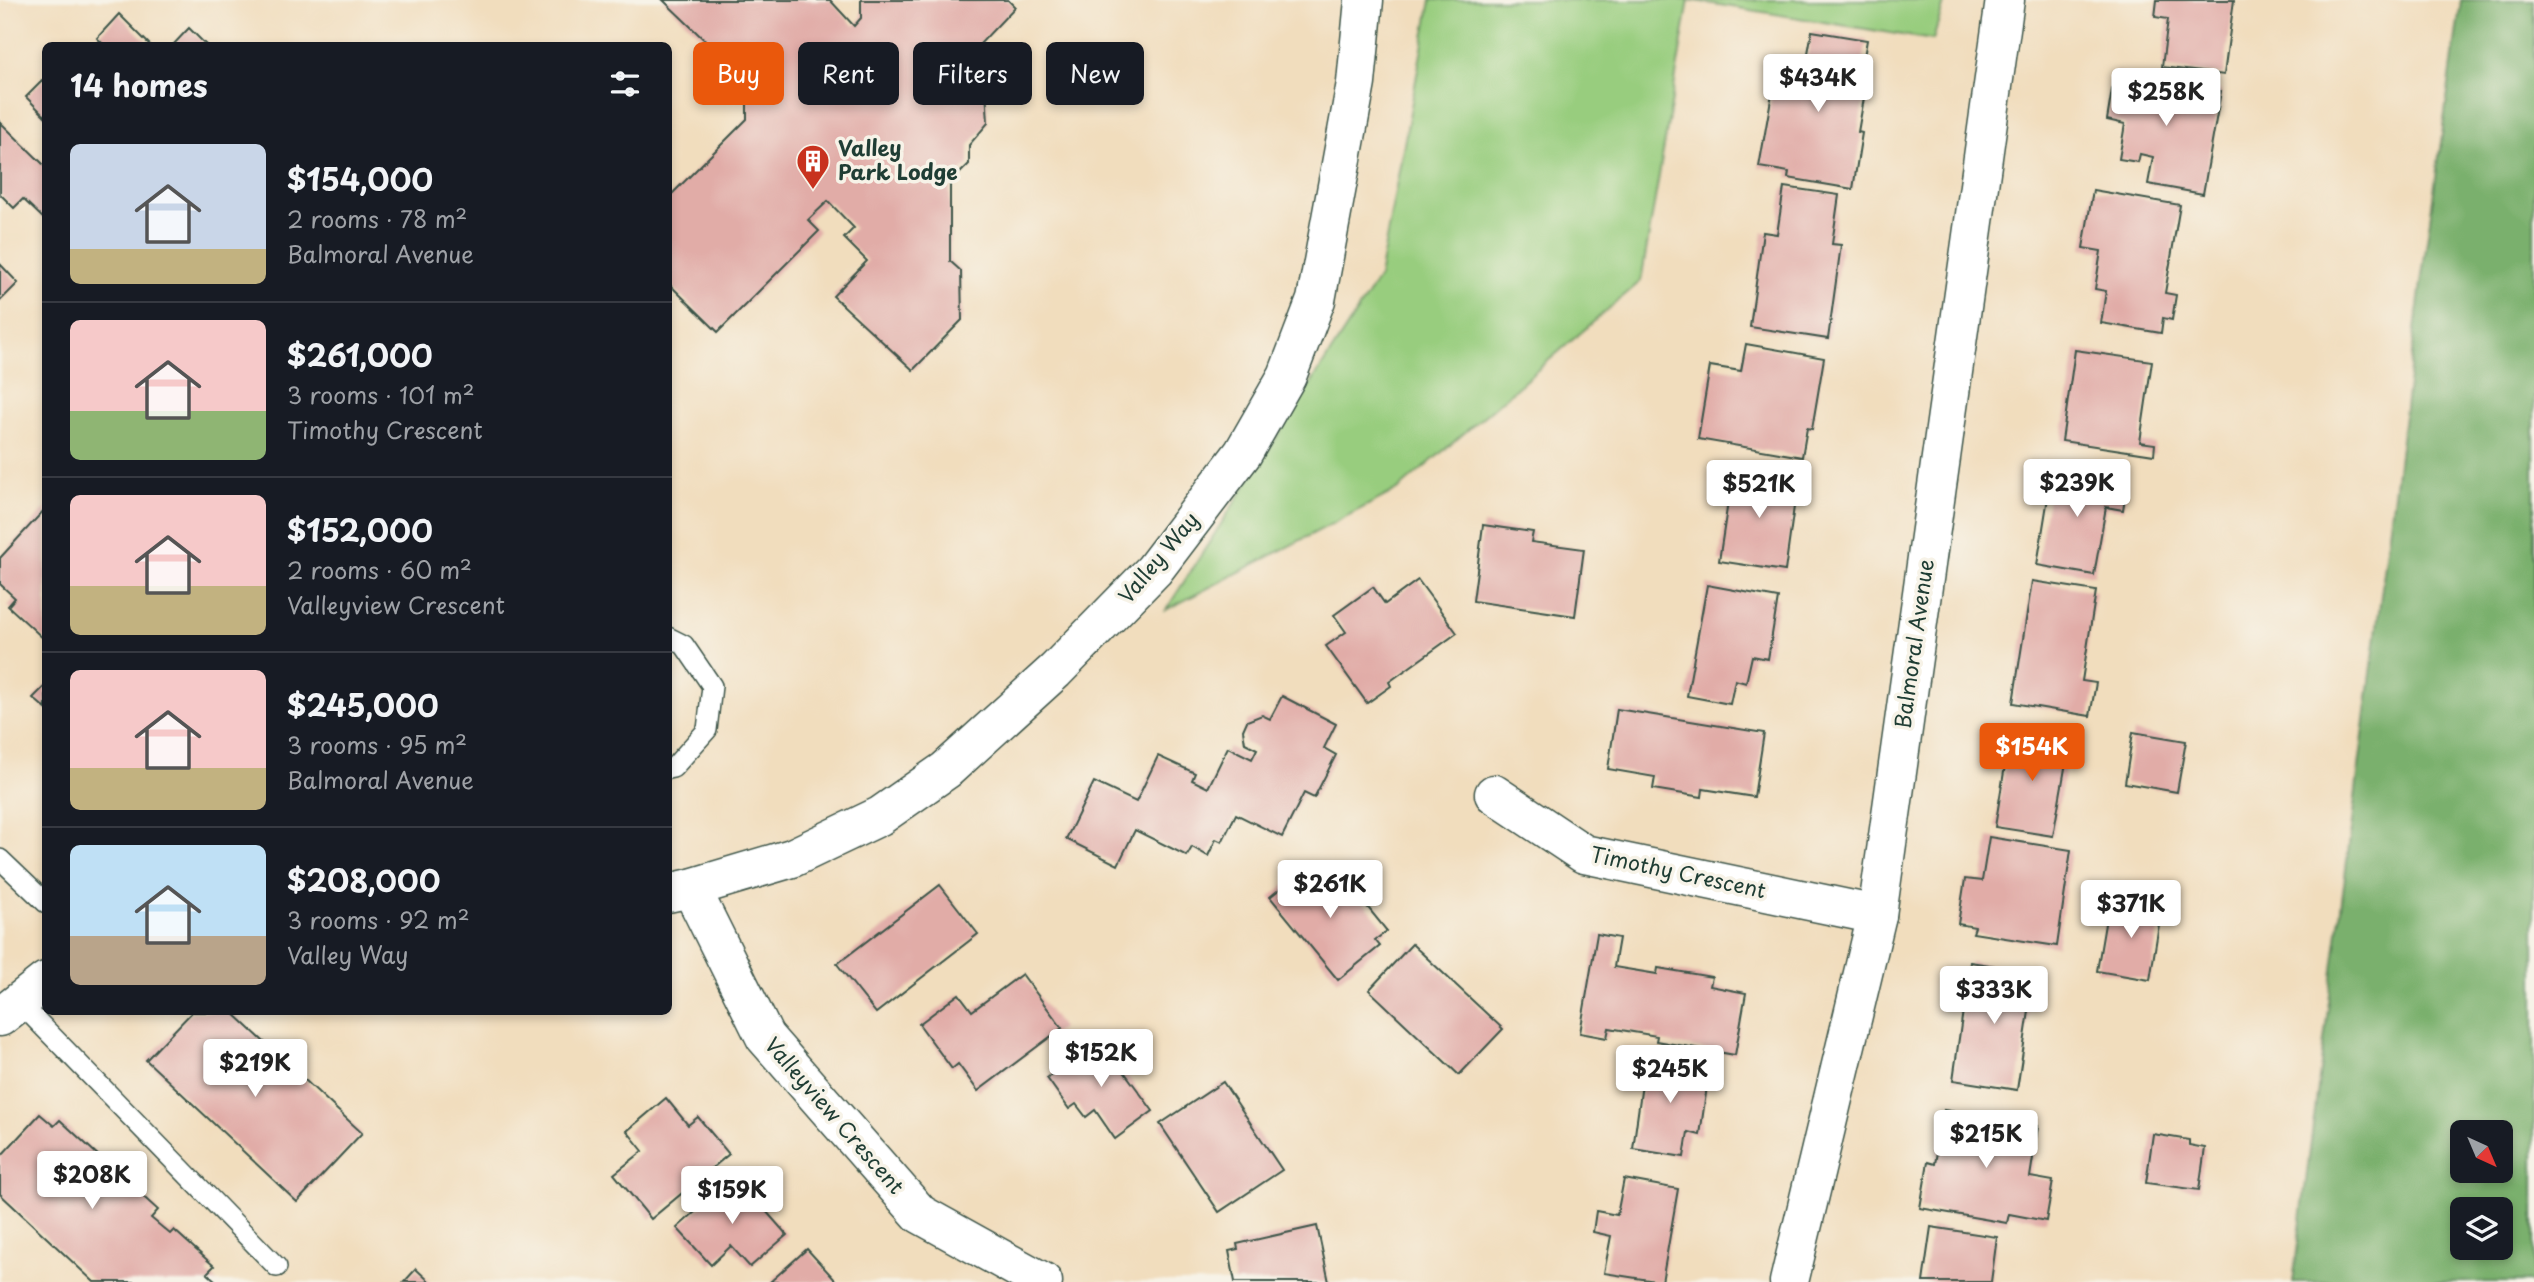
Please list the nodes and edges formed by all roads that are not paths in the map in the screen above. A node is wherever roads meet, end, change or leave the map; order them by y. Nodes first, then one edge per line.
1 (1364, 0) edge
2 (2005, 0) edge
3 (672, 639) edge
4 (672, 768) edge
5 (1494, 794) dead end
6 (0, 859) edge
7 (680, 891) edge
8 (42, 899) edge
9 (1877, 915) junction
10 (21, 1000) edge
11 (278, 1267) dead end
12 (1043, 1282) edge
13 (1789, 1282) edge

1 - 7 street, Valley Way
2 - 9 street, Balmoral Avenue
3 - 4 lane
5 - 9 street, Timothy Crescent
6 - 8 lane
7 - 12 street, Valleyview Crescent
9 - 13 street, Balmoral Avenue
10 - 11 lane

